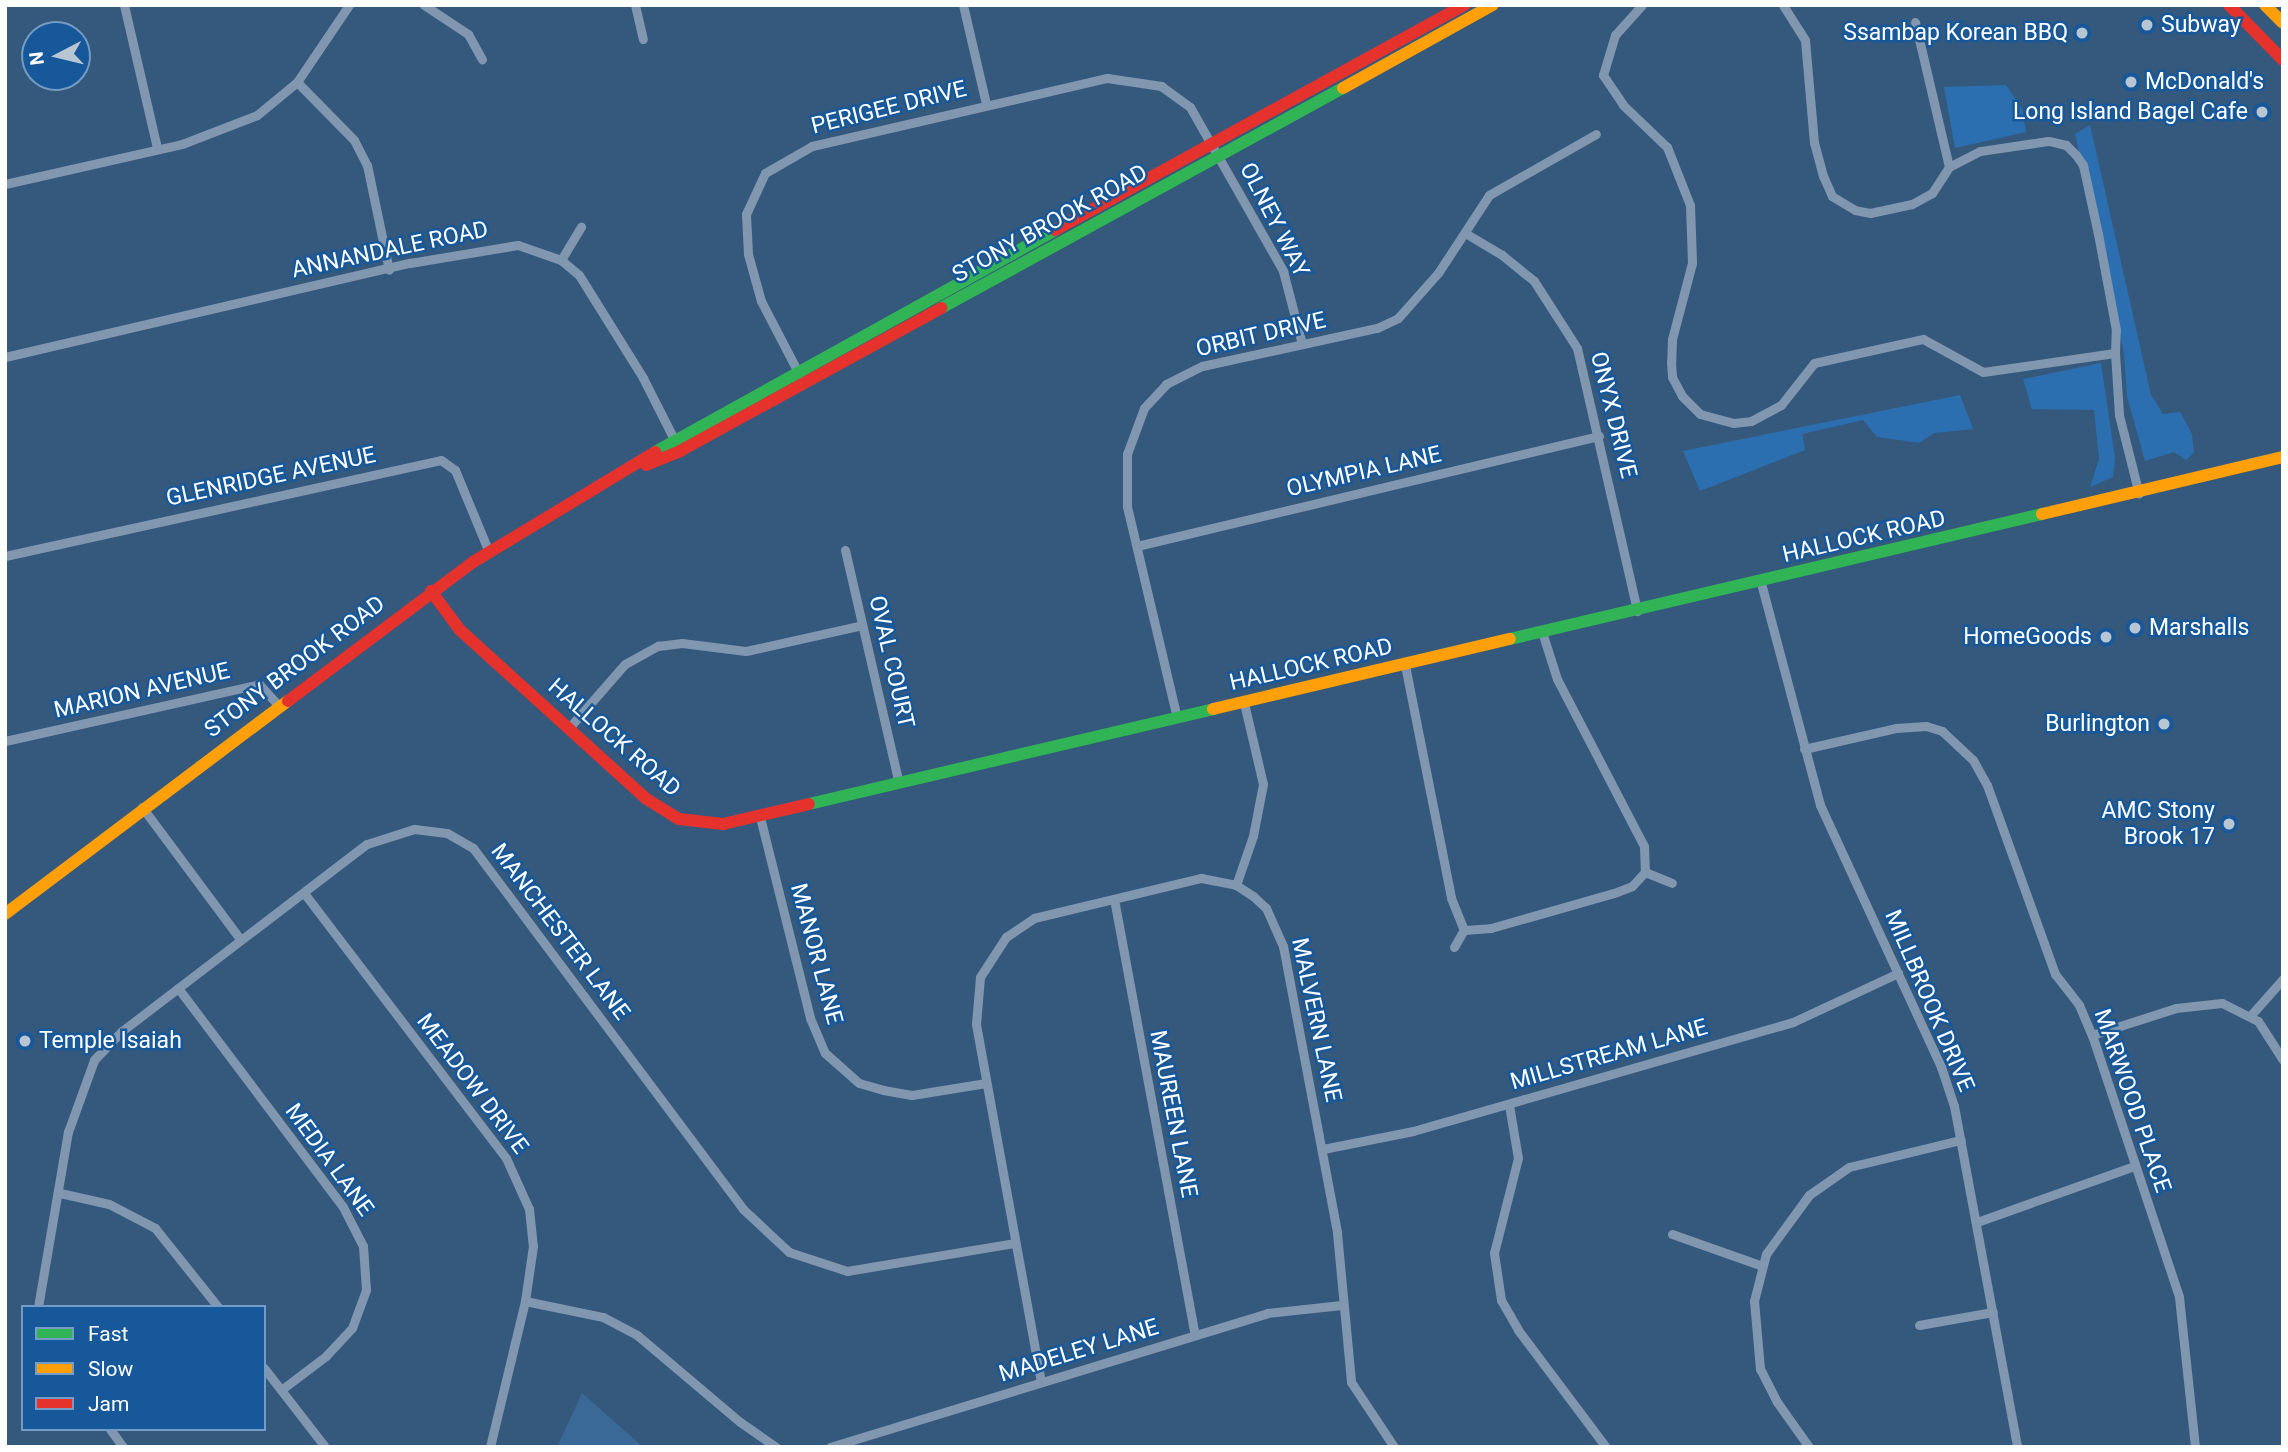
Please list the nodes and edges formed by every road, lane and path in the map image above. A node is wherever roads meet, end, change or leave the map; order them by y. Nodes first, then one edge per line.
1 (124, 5) edge
2 (349, 5) edge
3 (424, 5) edge
4 (635, 5) edge
5 (963, 5) edge
6 (1465, 5) edge
7 (1493, 5) edge
8 (1642, 5) edge
9 (1783, 5) edge
10 (2229, 5) edge
11 (2265, 5) edge
12 (1915, 22) dead end
13 (2283, 23) edge
14 (643, 39) dead end
15 (1398, 41) junction
16 (1405, 53) junction
17 (482, 59) dead end
18 (2283, 60) edge
19 (297, 82) junction
20 (986, 104) junction
21 (1596, 134) dead end
22 (1212, 143) junction
23 (157, 148) junction
24 (1219, 155) junction
25 (1949, 166) junction
26 (5, 184) edge
27 (581, 227) dead end
28 (1465, 233) junction
29 (561, 260) junction
30 (389, 270) junction
31 (988, 274) junction
32 (1302, 344) junction
33 (2115, 353) junction
34 (5, 357) edge
35 (801, 377) junction
36 (1599, 436) junction
37 (677, 445) junction
38 (2283, 457) edge
39 (2139, 494) junction
40 (1137, 546) junction
41 (845, 550) dead end
42 (489, 552) junction
43 (5, 556) edge
44 (1761, 583) junction
45 (430, 591) junction
46 (1637, 611) junction
47 (862, 625) junction
48 (1542, 632) junction
49 (1405, 664) junction
50 (1244, 703) junction
51 (278, 705) junction
52 (1177, 718) junction
53 (568, 729) junction
54 (5, 741) edge
55 (1804, 749) junction
56 (899, 783) junction
57 (142, 807) junction
58 (760, 817) junction
59 (1645, 872) junction
60 (1672, 883) dead end
61 (1236, 885) junction
62 (304, 893) junction
63 (1114, 899) junction
64 (5, 914) edge
65 (1464, 930) junction
66 (240, 939) junction
67 (1454, 947) dead end
68 (1898, 973) junction
69 (2283, 979) edge
70 (178, 988) junction
71 (2250, 1015) junction
72 (2092, 1035) junction
73 (2283, 1060) edge
74 (986, 1083) junction
75 (1509, 1105) junction
76 (1961, 1140) junction
77 (1323, 1149) junction
78 (2134, 1166) junction
79 (60, 1194) junction
80 (1977, 1222) junction
81 (1672, 1234) dead end
82 (1014, 1243) junction
83 (1763, 1266) junction
84 (525, 1301) junction
85 (38, 1305) edge
86 (216, 1305) edge
87 (1342, 1305) junction
88 (1993, 1312) junction
89 (1919, 1325) dead end
90 (1195, 1335) junction
91 (266, 1371) edge
92 (1041, 1382) junction
93 (281, 1390) junction
94 (111, 1431) edge
95 (122, 1447) edge
96 (325, 1447) edge
97 (490, 1447) edge
98 (776, 1447) edge
99 (830, 1447) edge
100 (1394, 1447) edge
101 (1606, 1447) edge
102 (1809, 1447) edge
103 (2017, 1447) edge
104 (2195, 1447) edge

1 - 23 street
2 - 19 street
3 - 17 street
4 - 14 street
5 - 20 street
6 - 15 main road, STONY BROOK ROAD
7 - 16 main road, STONY BROOK ROAD
8 - 33 street
9 - 25 street
10 - 18 main road
11 - 13 main road
12 - 25 street
15 - 16 main road
15 - 22 main road, STONY BROOK ROAD
16 - 24 main road, STONY BROOK ROAD
19 - 23 street
19 - 30 street
20 - 22 street, PERIGEE DRIVE
20 - 35 street, PERIGEE DRIVE
21 - 28 street, ORBIT DRIVE
22 - 24 street, PERIGEE DRIVE
22 - 31 main road, STONY BROOK ROAD
23 - 26 street
24 - 31 main road, STONY BROOK ROAD
24 - 32 street, OLNEY WAY
25 - 33 street
27 - 29 street
28 - 32 street, ORBIT DRIVE
28 - 36 street, ONYX DRIVE
29 - 30 street, ANNANDALE ROAD
29 - 37 street, ANNANDALE ROAD
30 - 34 street, ANNANDALE ROAD
31 - 35 main road, STONY BROOK ROAD
32 - 40 street, ORBIT DRIVE
33 - 39 street
35 - 37 main road, STONY BROOK ROAD
36 - 40 street, OLYMPIA LANE
36 - 46 street, ONYX DRIVE
37 - 42 main road, STONY BROOK ROAD
38 - 39 main road, HALLOCK ROAD
39 - 44 main road, HALLOCK ROAD
40 - 52 street, ORBIT DRIVE
41 - 47 street, OVAL COURT
42 - 43 street, GLENRIDGE AVENUE
42 - 45 main road, STONY BROOK ROAD
44 - 46 main road, HALLOCK ROAD
44 - 55 street, MILLBROOK DRIVE
45 - 51 main road, STONY BROOK ROAD
45 - 53 main road, HALLOCK ROAD
46 - 48 main road, HALLOCK ROAD
47 - 53 street
47 - 56 street, OVAL COURT
48 - 49 main road, HALLOCK ROAD
48 - 59 street
49 - 50 main road, HALLOCK ROAD
49 - 65 street
50 - 52 main road, HALLOCK ROAD
50 - 61 street
51 - 54 street, MARION AVENUE
51 - 57 main road, STONY BROOK ROAD
52 - 56 main road, HALLOCK ROAD
53 - 58 main road, HALLOCK ROAD
55 - 68 street, MILLBROOK DRIVE
55 - 72 street, MARWOOD PLACE
56 - 58 main road, HALLOCK ROAD
57 - 64 main road, STONY BROOK ROAD
57 - 66 street
58 - 74 street, MANOR LANE
59 - 60 street
59 - 65 street
61 - 63 street, MALVERN LANE
61 - 77 street, MALVERN LANE
62 - 66 street, MANCHESTER LANE
62 - 82 street, MANCHESTER LANE
62 - 84 street, MEADOW DRIVE
63 - 74 street, MALVERN LANE
63 - 90 street, MAUREEN LANE
65 - 67 street
66 - 70 street, MANCHESTER LANE
68 - 75 street, MILLSTREAM LANE
68 - 76 street, MILLBROOK DRIVE
69 - 71 street
70 - 79 street, MANCHESTER LANE
70 - 93 street, MEDIA LANE
71 - 72 street
71 - 73 street
72 - 78 street, MARWOOD PLACE
74 - 82 street, MALVERN LANE
75 - 77 street, MILLSTREAM LANE
75 - 101 street
76 - 80 street, MILLBROOK DRIVE
76 - 83 street
77 - 87 street, MALVERN LANE
78 - 80 street
78 - 104 street, MARWOOD PLACE
79 - 85 street, MANCHESTER LANE
79 - 86 street
80 - 88 street, MILLBROOK DRIVE
81 - 83 street
82 - 92 street, MALVERN LANE
83 - 102 street
84 - 97 street, MEADOW DRIVE
84 - 98 street
87 - 90 street, MADELEY LANE
87 - 100 street, MALVERN LANE
88 - 89 street
88 - 103 street, MILLBROOK DRIVE
90 - 92 street, MADELEY LANE
91 - 93 street
92 - 99 street, MADELEY LANE
93 - 96 street
94 - 95 street

